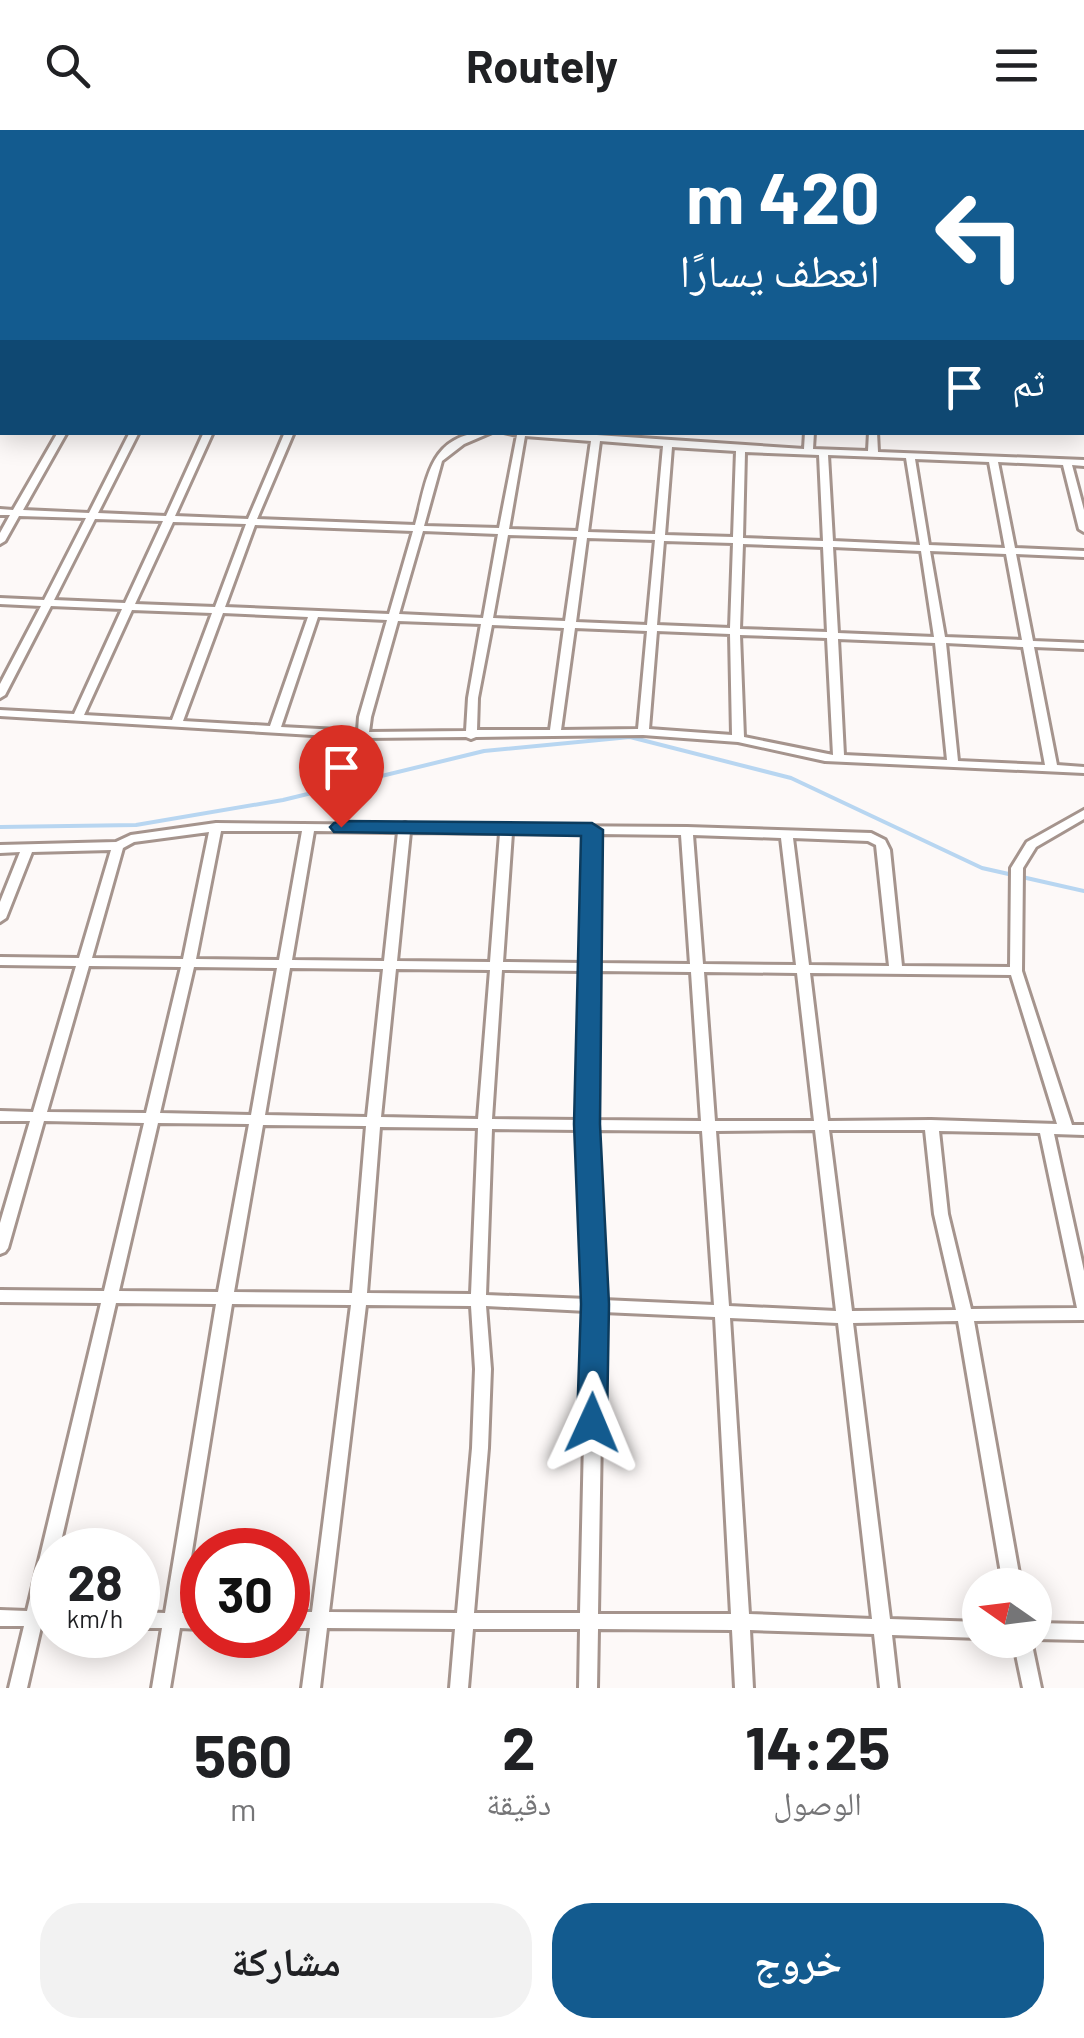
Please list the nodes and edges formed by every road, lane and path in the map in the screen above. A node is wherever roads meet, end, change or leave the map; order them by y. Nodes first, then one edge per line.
1 (60, 435) edge
2 (134, 435) edge
3 (208, 435) edge
4 (289, 435) edge
5 (479, 435) edge
6 (518, 435) edge
7 (708, 435) edge
8 (810, 435) edge
9 (873, 435) edge
10 (521, 436) junction
11 (568, 436) edge
12 (596, 440) junction
13 (664, 440) edge
14 (706, 446) junction
15 (741, 448) junction
16 (808, 451) junction
17 (823, 451) junction
18 (873, 454) junction
19 (910, 455) junction
20 (993, 459) junction
21 (1067, 462) junction
22 (1084, 463) edge
23 (0, 512) edge
24 (16, 513) junction
25 (96, 516) junction
26 (168, 519) junction
27 (251, 522) junction
28 (419, 528) junction
29 (1084, 529) edge
30 (504, 532) junction
31 (581, 535) junction
32 (660, 540) junction
33 (0, 541) edge
34 (740, 543) junction
35 (829, 546) junction
36 (925, 549) junction
37 (1009, 552) junction
38 (1084, 554) edge
39 (0, 601) edge
40 (49, 602) junction
41 (128, 605) junction
42 (220, 608) junction
43 (314, 614) junction
44 (395, 616) junction
45 (486, 621) junction
46 (570, 624) junction
47 (653, 626) junction
48 (735, 631) junction
49 (832, 637) junction
50 (940, 641) junction
51 (1026, 644) junction
52 (1084, 646) edge
53 (0, 695) edge
54 (0, 714) edge
55 (76, 719) junction
56 (176, 725) junction
57 (274, 730) junction
58 (555, 731) junction
59 (643, 732) junction
60 (363, 735) junction
61 (470, 736) junction
62 (738, 740) junction
63 (839, 759) junction
64 (954, 763) junction
65 (1052, 768) junction
66 (1084, 770) edge
67 (1084, 814) edge
68 (216, 827) junction
69 (309, 827) junction
70 (405, 827) junction
71 (506, 830) junction
72 (592, 830) junction
73 (686, 831) junction
74 (786, 834) junction
75 (118, 846) junction
76 (0, 848) edge
77 (27, 849) junction
78 (0, 918) edge
79 (190, 960) junction
80 (0, 961) edge
81 (84, 962) junction
82 (285, 962) junction
83 (391, 962) junction
84 (494, 964) junction
85 (590, 965) junction
86 (697, 966) junction
87 (803, 968) junction
88 (896, 969) junction
89 (1016, 971) junction
90 (0, 1116) edge
91 (152, 1116) junction
92 (38, 1117) junction
93 (259, 1118) junction
94 (373, 1122) junction
95 (820, 1123) junction
96 (485, 1124) junction
97 (587, 1124) junction
98 (931, 1125) junction
99 (708, 1126) junction
100 (1046, 1128) junction
101 (1066, 1129) junction
102 (1084, 1130) edge
103 (0, 1248) edge
104 (0, 1296) edge
105 (108, 1297) junction
106 (225, 1298) junction
107 (359, 1300) junction
108 (478, 1300) junction
109 (595, 1304) junction
110 (1084, 1310) edge
111 (722, 1312) junction
112 (965, 1316) junction
113 (843, 1317) junction
114 (62, 1528) edge
115 (1009, 1568) edge
116 (0, 1618) edge
117 (30, 1619) edge
118 (160, 1620) edge
119 (172, 1620) junction
120 (180, 1620) edge
121 (310, 1620) edge
122 (319, 1620) junction
123 (588, 1621) junction
124 (463, 1622) junction
125 (740, 1622) junction
126 (882, 1627) junction
127 (962, 1629) edge
128 (1052, 1631) edge
129 (1084, 1632) edge
130 (30, 1656) edge
131 (1026, 1658) edge
132 (18, 1688) edge
133 (161, 1688) edge
134 (311, 1688) edge
135 (459, 1688) edge
136 (588, 1688) edge
137 (744, 1688) edge
138 (889, 1688) edge
139 (1032, 1688) edge

1 - 24 street
2 - 25 street
3 - 26 street
4 - 27 street
5 - 28 street
6 - 10 street
7 - 14 street
8 - 16 street
9 - 18 street
10 - 11 street
10 - 30 street
11 - 12 street
12 - 13 street
12 - 31 street
13 - 14 street
13 - 32 street
14 - 15 street
15 - 16 street
15 - 34 street
16 - 17 street
17 - 18 street
17 - 35 street
18 - 19 street
19 - 20 street
19 - 36 street
20 - 21 street
20 - 37 street
21 - 22 street
21 - 29 street
23 - 24 street
24 - 25 street
24 - 33 street
25 - 26 street
25 - 40 street
26 - 27 street
26 - 41 street
27 - 28 street
27 - 42 street
28 - 30 street
28 - 44 street
30 - 31 street
30 - 45 street
31 - 32 street
31 - 46 street
32 - 34 street
32 - 47 street
34 - 35 street
34 - 48 street
35 - 36 street
35 - 49 street
36 - 37 street
36 - 50 street
37 - 38 street
37 - 51 street
39 - 40 street
40 - 41 street
40 - 53 street
41 - 42 street
41 - 55 street
42 - 43 street
42 - 56 street
43 - 44 street
43 - 57 street
44 - 45 street
44 - 60 street
45 - 46 street
45 - 61 street
46 - 47 street
46 - 58 street
47 - 48 street
47 - 59 street
48 - 49 street
48 - 62 street
49 - 50 street
49 - 63 street
50 - 51 street
50 - 64 street
51 - 52 street
51 - 65 street
54 - 55 street
55 - 56 street
56 - 57 street
57 - 60 street
58 - 59 street
58 - 61 street
59 - 62 street
60 - 61 street
62 - 63 street
63 - 64 street
64 - 65 street
65 - 66 street
67 - 89 street
68 - 69 street
68 - 75 street
68 - 79 street
69 - 70 street
69 - 82 street
70 - 71 street
70 - 83 street
71 - 72 street
71 - 84 street
72 - 73 street
72 - 85 street
73 - 74 street
73 - 86 street
74 - 87 street
74 - 88 street
75 - 77 street
75 - 81 street
76 - 77 street
77 - 78 street
79 - 81 street
79 - 82 street
79 - 91 street
80 - 81 street
81 - 92 street
82 - 83 street
82 - 93 street
83 - 84 street
83 - 94 street
84 - 85 street
84 - 96 street
85 - 86 street
85 - 97 street
86 - 87 street
86 - 99 street
87 - 88 street
87 - 95 street
88 - 89 street
89 - 101 street
90 - 92 street
91 - 92 street
91 - 93 street
91 - 105 street
92 - 103 street
93 - 94 street
93 - 106 street
94 - 96 street
94 - 107 street
95 - 98 street
95 - 99 street
95 - 113 street
96 - 97 street
96 - 108 street
97 - 99 street
97 - 109 street
98 - 100 street
98 - 112 street
99 - 111 street
100 - 101 street
100 - 110 street
101 - 102 street
104 - 105 street
105 - 106 street
105 - 114 street
106 - 107 street
106 - 119 street
107 - 108 street
107 - 122 street
108 - 109 street
108 - 124 street
109 - 111 street
109 - 123 street
110 - 112 street
111 - 113 street
111 - 125 street
112 - 113 street
112 - 115 street
113 - 126 street
116 - 117 street
118 - 119 street
119 - 120 street
119 - 133 street
121 - 122 street
122 - 124 street
122 - 134 street
123 - 124 street
123 - 125 street
123 - 136 street
124 - 135 street
125 - 126 street
125 - 137 street
126 - 127 street
126 - 138 street
128 - 129 street
130 - 132 street
131 - 139 street

